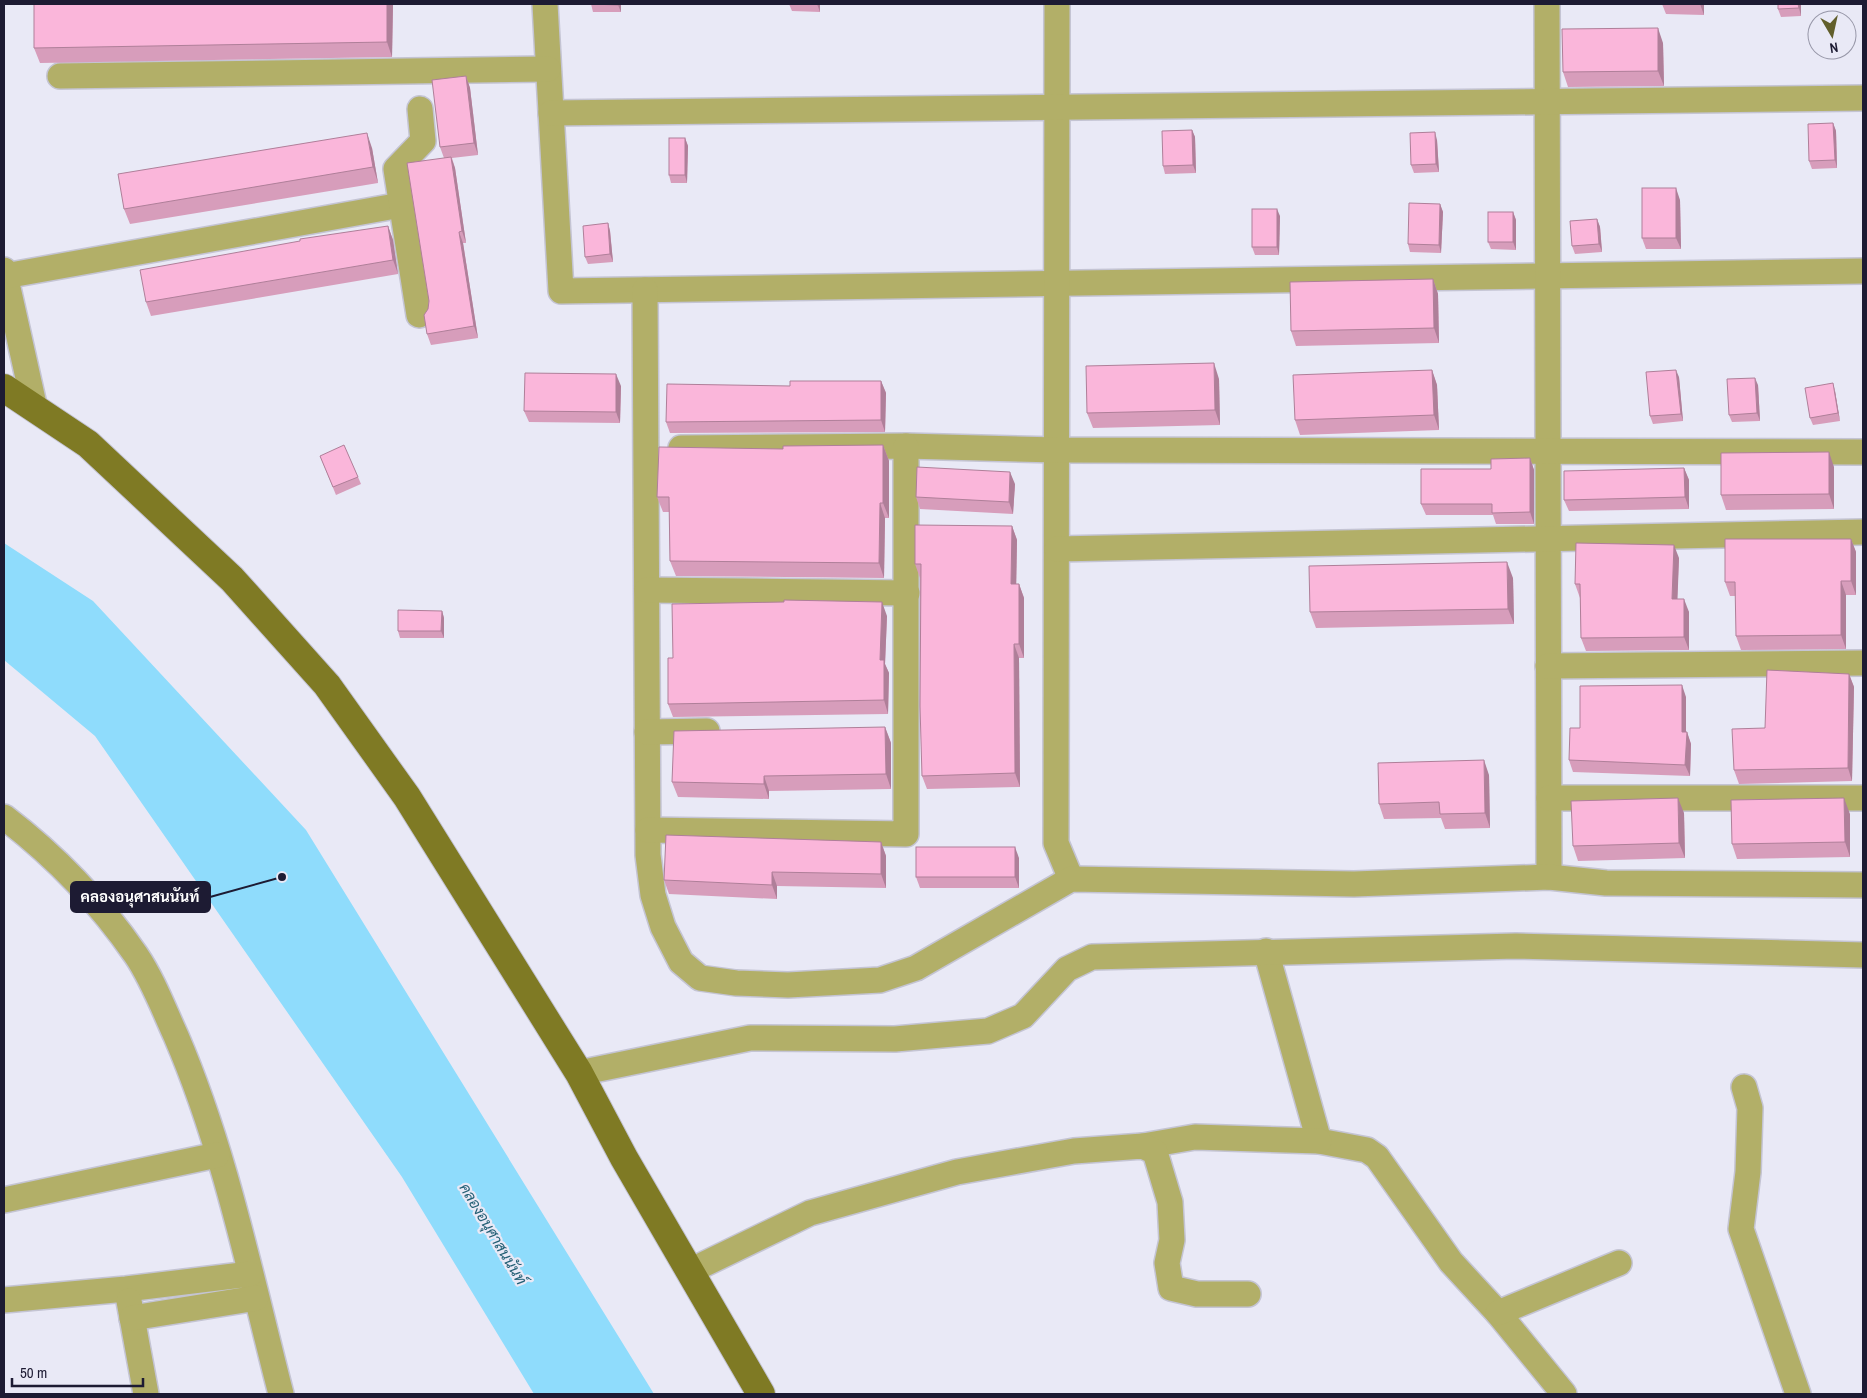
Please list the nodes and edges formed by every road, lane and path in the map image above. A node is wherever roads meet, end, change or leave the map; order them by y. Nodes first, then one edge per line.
1 (545, 4) edge
2 (1057, 4) edge
3 (1547, 4) edge
4 (548, 69) junction
5 (60, 76) dead end
6 (1863, 98) edge
7 (1547, 102) junction
8 (1057, 107) junction
9 (420, 109) dead end
10 (551, 113) junction
11 (400, 205) junction
12 (1863, 271) edge
13 (5, 273) edge
14 (1547, 276) junction
15 (1057, 284) junction
16 (645, 290) junction
17 (419, 315) dead end
18 (4, 388) edge
19 (35, 409) junction
20 (906, 446) junction
21 (646, 448) junction
22 (1057, 450) junction
23 (1863, 452) edge
24 (1548, 453) junction
25 (1863, 532) edge
26 (1548, 538) junction
27 (1057, 549) junction
28 (647, 590) junction
29 (907, 593) junction
30 (1863, 663) edge
31 (1548, 666) junction
32 (727, 731) edge
33 (648, 732) junction
34 (1549, 798) junction
35 (1863, 798) edge
36 (4, 817) edge
37 (648, 830) junction
38 (1549, 876) junction
39 (1071, 879) junction
40 (1863, 885) edge
41 (1266, 952) junction
42 (1863, 955) edge
43 (579, 1073) junction
44 (1744, 1087) dead end
45 (1319, 1141) junction
46 (1144, 1146) junction
47 (218, 1154) junction
48 (4, 1200) edge
49 (1619, 1263) dead end
50 (690, 1271) junction
51 (250, 1274) junction
52 (126, 1289) junction
53 (1248, 1294) dead end
54 (256, 1298) junction
55 (4, 1300) edge
56 (1498, 1313) junction
57 (132, 1318) junction
58 (146, 1394) edge
59 (281, 1394) edge
60 (761, 1394) edge
61 (1564, 1394) edge
62 (1798, 1394) edge

1 - 4 street
2 - 8 street
3 - 7 street
4 - 5 street
4 - 10 street
6 - 7 street
7 - 8 street
7 - 14 street
8 - 10 street
8 - 15 street
9 - 11 street
10 - 16 street
11 - 13 street
11 - 17 street
12 - 14 street
13 - 19 street
14 - 15 street
14 - 24 street
15 - 16 street
15 - 22 street
16 - 21 street
18 - 19 main road
19 - 43 main road
20 - 21 street
20 - 22 street
20 - 29 street
21 - 28 street
22 - 24 street
22 - 27 street
23 - 24 street
24 - 26 street
25 - 26 street
26 - 27 street
26 - 31 street
27 - 39 street
28 - 29 street
28 - 33 street
29 - 37 street
30 - 31 street
31 - 34 street
32 - 33 street
33 - 37 street
34 - 35 street
34 - 38 street
36 - 47 street
37 - 39 street
38 - 39 street
38 - 40 street
41 - 42 street
41 - 43 street
41 - 45 street
43 - 50 main road
44 - 62 street
45 - 46 street
45 - 56 street
46 - 50 street
46 - 53 street
47 - 48 street
47 - 51 street
49 - 56 street
50 - 60 main road
51 - 52 street
51 - 54 street
52 - 55 street
52 - 57 street
54 - 57 street
54 - 59 street
56 - 61 street
57 - 58 street

